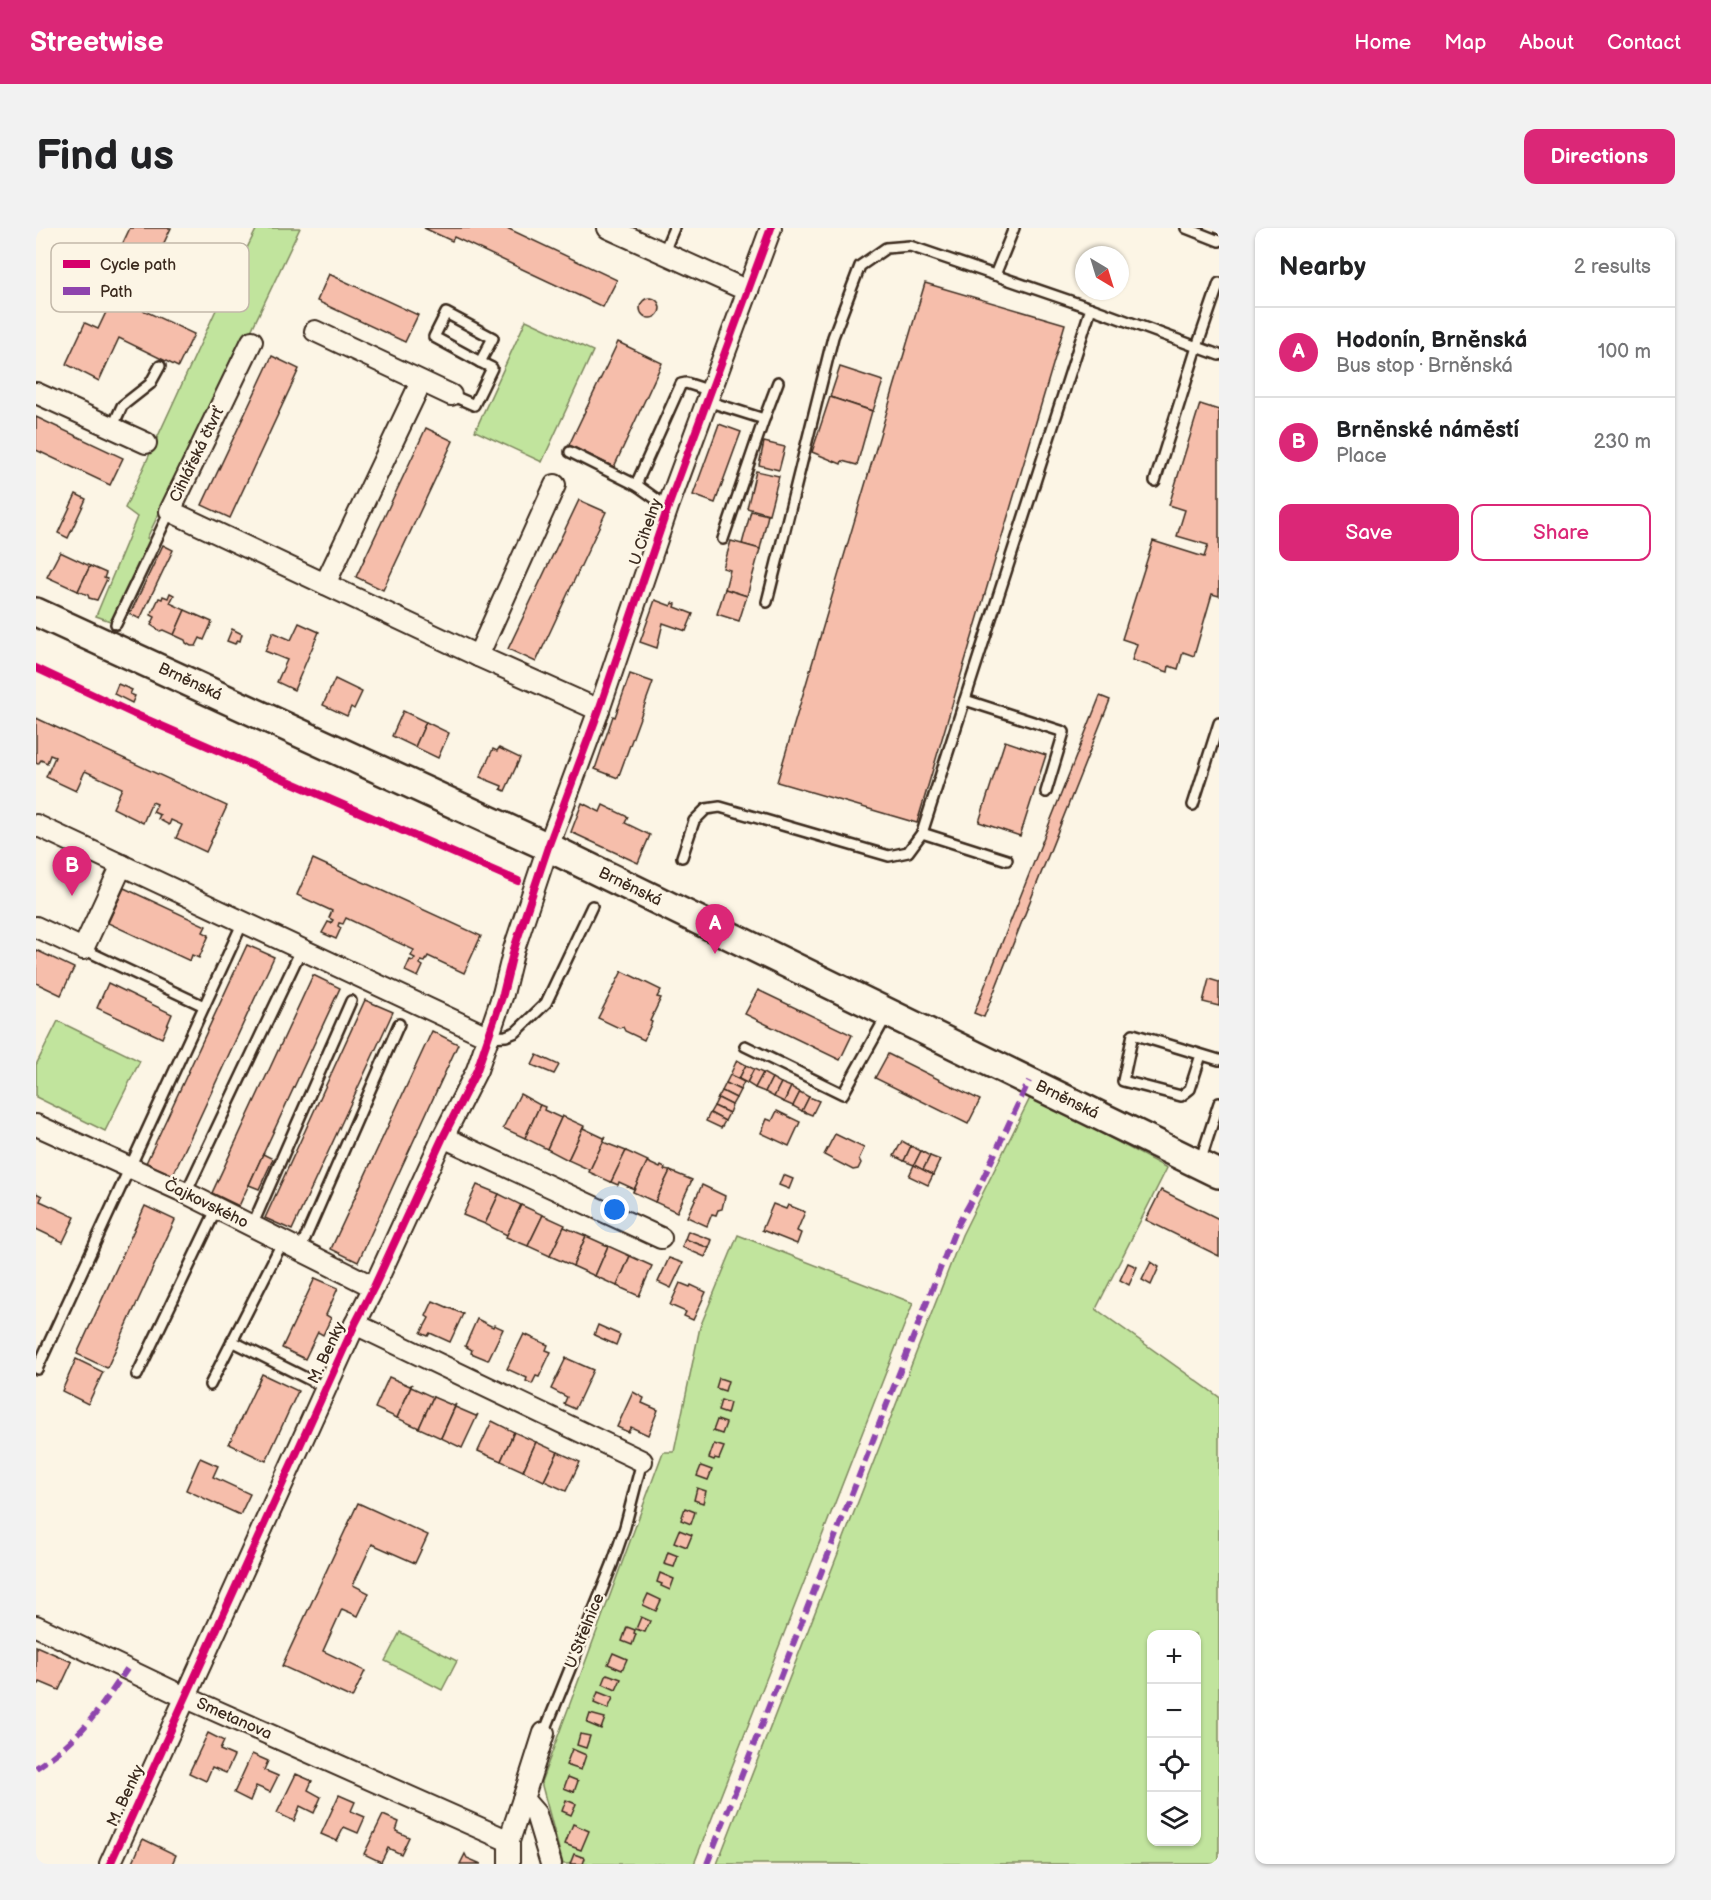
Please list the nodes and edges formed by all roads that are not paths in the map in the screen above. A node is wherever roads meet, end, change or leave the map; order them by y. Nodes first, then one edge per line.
1 (608, 228) edge
2 (674, 228) edge
3 (771, 228) edge
4 (1014, 228) edge
5 (1186, 228) edge
6 (1219, 241) edge
7 (663, 254) junction
8 (995, 275) junction
9 (1219, 283) edge
10 (748, 291) junction
11 (1091, 308) junction
12 (315, 331) dead end
13 (252, 341) dead end
14 (1197, 347) junction
15 (1219, 355) edge
16 (480, 362) junction
17 (160, 366) dead end
18 (421, 382) junction
19 (778, 382) dead end
20 (36, 393) edge
21 (451, 395) joint
22 (709, 396) junction
23 (764, 419) junction
24 (112, 428) junction
25 (146, 443) dead end
26 (570, 452) dead end
27 (1155, 481) dead end
28 (555, 485) dead end
29 (638, 486) junction
30 (669, 504) junction
31 (171, 511) junction
32 (723, 539) dead end
33 (325, 584) junction
34 (767, 602) dead end
35 (36, 612) edge
36 (116, 624) dead end
37 (478, 656) junction
38 (965, 700) junction
39 (599, 710) junction
40 (1219, 723) edge
41 (1046, 792) dead end
42 (1193, 805) dead end
43 (36, 825) edge
44 (922, 833) junction
45 (548, 847) junction
46 (682, 856) dead end
47 (1007, 860) dead end
48 (122, 865) junction
49 (592, 906) dead end
50 (243, 922) junction
51 (36, 927) edge
52 (83, 949) junction
53 (301, 950) junction
54 (351, 1001) dead end
55 (204, 1006) junction
56 (888, 1013) junction
57 (399, 1024) dead end
58 (489, 1037) junction
59 (745, 1046) dead end
60 (1201, 1055) junction
61 (1219, 1060) edge
62 (1219, 1103) edge
63 (36, 1125) edge
64 (443, 1137) junction
65 (130, 1168) junction
66 (1209, 1170) edge
67 (186, 1193) junction
68 (217, 1208) junction
69 (252, 1226) junction
70 (661, 1238) dead end
71 (291, 1245) junction
72 (375, 1287) junction
73 (355, 1324) junction
74 (232, 1341) junction
75 (37, 1369) edge
76 (137, 1375) dead end
77 (210, 1385) dead end
78 (326, 1388) junction
79 (642, 1461) joint
80 (36, 1626) edge
81 (187, 1698) junction
82 (544, 1733) joint
83 (523, 1799) junction
84 (509, 1841) junction
85 (110, 1864) edge
86 (509, 1864) edge
87 (552, 1864) edge

1 - 7 street
2 - 7 lane
3 - 10 street, U Cihelny
4 - 8 lane
5 - 6 lane
7 - 10 street
8 - 11 lane
8 - 34 lane
9 - 14 lane
10 - 22 street, U Cihelny
11 - 14 lane
11 - 38 lane
12 - 18 street
13 - 31 street, Cihlářská čtvrť
14 - 15 lane
14 - 27 lane
16 - 16 lane
16 - 21 lane
17 - 24 lane
18 - 21 street
18 - 33 street
19 - 23 lane
20 - 24 street
22 - 23 lane
22 - 29 lane
22 - 30 street, U Cihelny
23 - 32 lane
24 - 25 street
26 - 29 lane
28 - 37 street
29 - 30 lane
30 - 39 street, U Cihelny
31 - 33 street, Cihlářská čtvrť
31 - 36 lane
33 - 37 street, Cihlářská čtvrť
35 - 45 main road, Brněnská
37 - 39 street, Cihlářská čtvrť
38 - 41 lane
38 - 44 lane
39 - 45 street, U Cihelny
40 - 42 lane
43 - 48 street
44 - 46 lane
44 - 47 lane
45 - 56 main road, Brněnská
45 - 58 street, M. Benky
48 - 50 street
48 - 52 street
49 - 58 lane
50 - 53 street
50 - 55 lane
51 - 52 street
52 - 55 lane
53 - 58 street
53 - 67 lane
54 - 69 lane
55 - 65 lane
56 - 59 lane
56 - 66 main road, Brněnská
57 - 71 lane
58 - 64 street, M. Benky
60 - 60 lane
60 - 61 lane
62 - 66 lane
63 - 65 street, Čajkovského
64 - 70 street
64 - 72 street, M. Benky
65 - 67 street, Čajkovského
65 - 75 lane
67 - 68 street, Čajkovského
68 - 69 street, Čajkovského
68 - 76 lane
69 - 71 street, Čajkovského
71 - 72 street, Čajkovského
71 - 74 lane
72 - 73 street, M. Benky
73 - 78 street, M. Benky
73 - 79 street, M. Benky
74 - 77 lane
74 - 78 lane
78 - 81 street, M. Benky
79 - 82 lane, U Střelnice
80 - 81 street, Smetanova
81 - 84 street, Smetanova
81 - 85 street, M. Benky
82 - 83 street, U Střelnice
83 - 84 street, U Střelnice
83 - 87 street
84 - 86 street, U Střelnice

